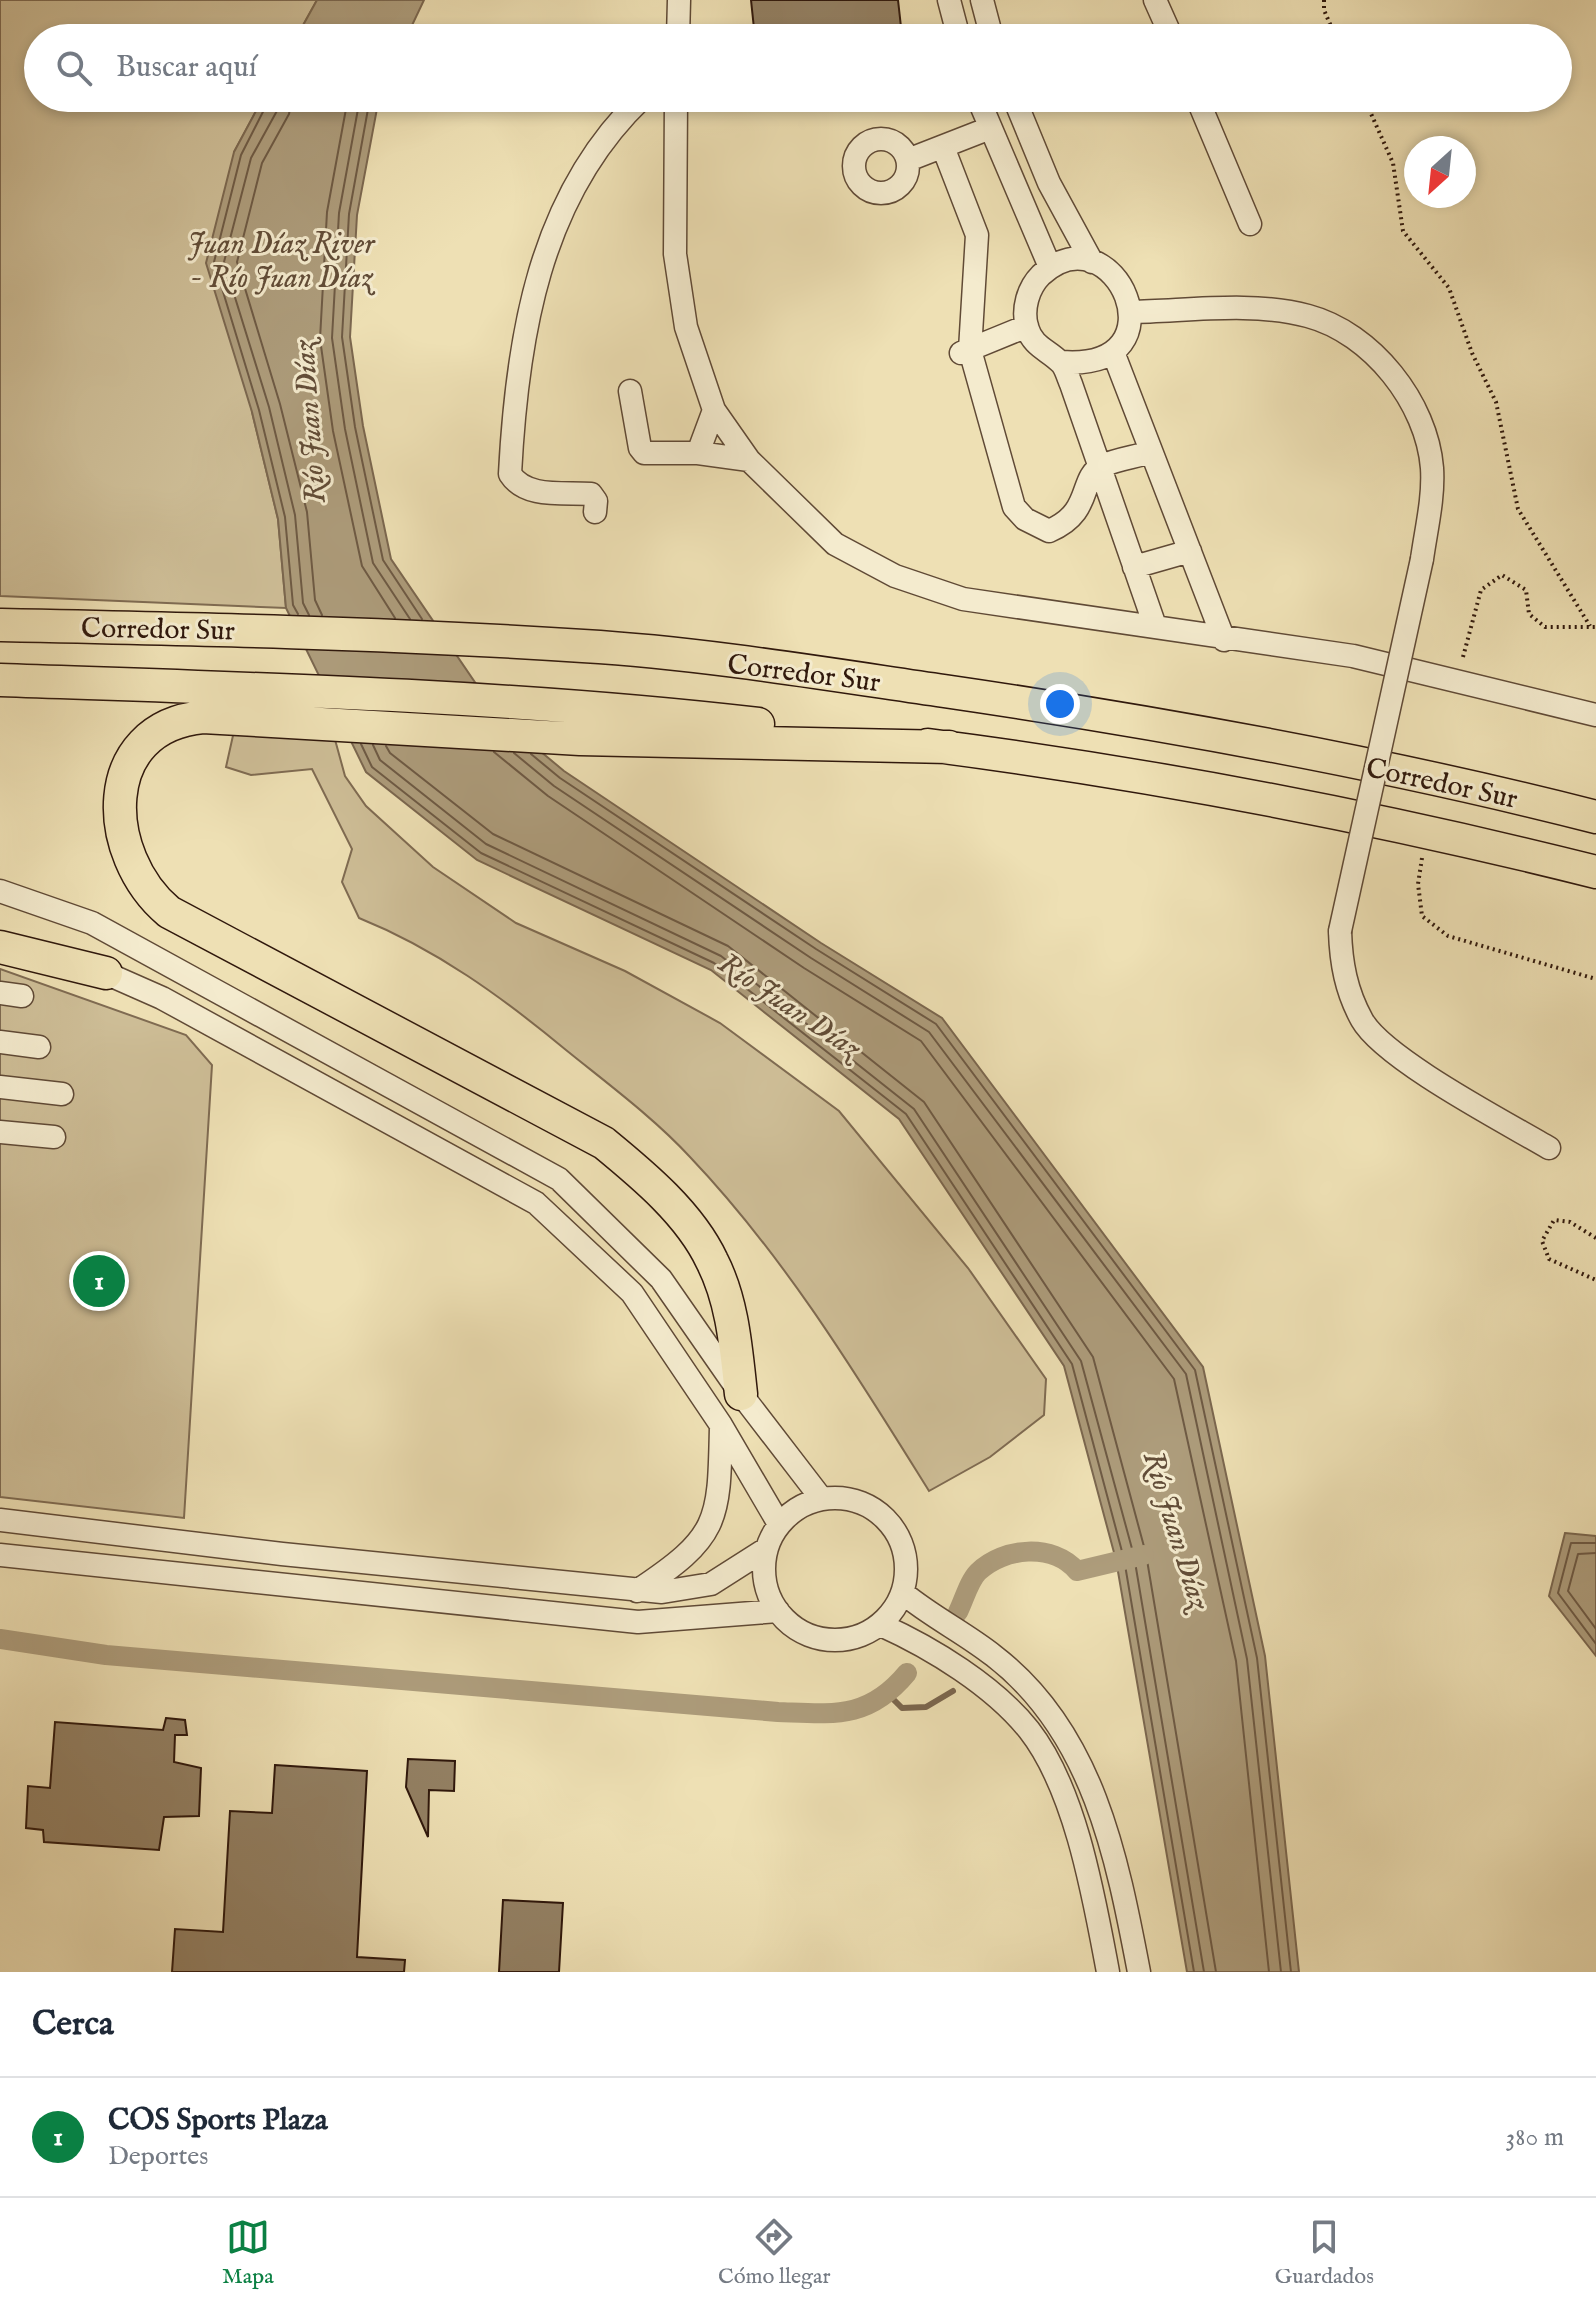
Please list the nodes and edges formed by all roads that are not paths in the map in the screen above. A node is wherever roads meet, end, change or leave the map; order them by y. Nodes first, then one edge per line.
1 (679, 0) edge
2 (949, 0) edge
3 (982, 0) edge
4 (1155, 0) edge
5 (678, 24) edge
6 (955, 24) edge
7 (988, 24) edge
8 (1166, 24) edge
9 (630, 112) edge
10 (676, 112) edge
11 (984, 112) edge
12 (1020, 112) edge
13 (1203, 112) edge
14 (990, 128) junction
15 (943, 147) junction
16 (908, 160) dead end
17 (1250, 224) dead end
18 (1092, 262) junction
19 (1050, 267) junction
20 (1131, 312) junction
21 (1027, 326) junction
22 (965, 352) junction
23 (1113, 352) junction
24 (1061, 362) junction
25 (630, 391) dead end
26 (714, 410) junction
27 (1151, 452) junction
28 (698, 453) junction
29 (749, 460) junction
30 (1100, 467) junction
31 (595, 512) dead end
32 (1190, 551) junction
33 (1134, 567) junction
34 (0, 625) edge
35 (1155, 626) junction
36 (1224, 640) junction
37 (0, 680) edge
38 (1596, 715) edge
39 (582, 723) junction
40 (1596, 817) edge
41 (1596, 872) edge
42 (0, 891) edge
43 (0, 931) edge
44 (0, 947) edge
45 (106, 973) junction
46 (0, 1042) edge
47 (39, 1047) dead end
48 (0, 1087) edge
49 (62, 1094) dead end
50 (0, 1132) edge
51 (54, 1137) dead end
52 (1549, 1148) dead end
53 (741, 1394) junction
54 (721, 1425) junction
55 (821, 1498) junction
56 (0, 1520) edge
57 (779, 1524) junction
58 (137, 1537) junction
59 (766, 1549) junction
60 (0, 1555) edge
61 (34, 1559) junction
62 (225, 1579) junction
63 (637, 1591) junction
64 (903, 1593) junction
65 (778, 1611) junction
66 (881, 1625) junction
67 (1108, 1972) edge
68 (1139, 1972) edge

1 - 5 street
2 - 6 street
3 - 7 street
4 - 8 street
9 - 31 street
10 - 26 street
11 - 14 street
12 - 18 street
13 - 17 street
14 - 15 street
14 - 19 street
15 - 16 street
15 - 22 street
18 - 19 street
18 - 20 street
19 - 21 street
20 - 23 street
20 - 52 street, bridge
21 - 22 street
21 - 24 street
22 - 30 street
23 - 24 street
23 - 27 street
24 - 30 street
25 - 28 street
26 - 28 street
26 - 29 street
27 - 30 street
27 - 32 street
28 - 29 street
29 - 35 street
30 - 33 street
32 - 33 street
32 - 36 street
33 - 35 street
34 - 40 highway, Corredor Sur
35 - 36 street
36 - 38 street
37 - 39 highway, Corredor Sur
39 - 41 highway, Corredor Sur
39 - 53 highway
42 - 53 street
43 - 45 street
44 - 45 highway
45 - 54 street
46 - 47 street
48 - 49 street
50 - 51 street
53 - 55 street
54 - 57 street
54 - 63 street
55 - 57 street
55 - 64 street
56 - 58 street
57 - 59 street
58 - 61 street
58 - 62 street
58 - 63 street
59 - 63 street
59 - 65 street
60 - 61 street
61 - 62 street
62 - 65 street
64 - 66 street
64 - 68 street
65 - 66 street
66 - 67 street

